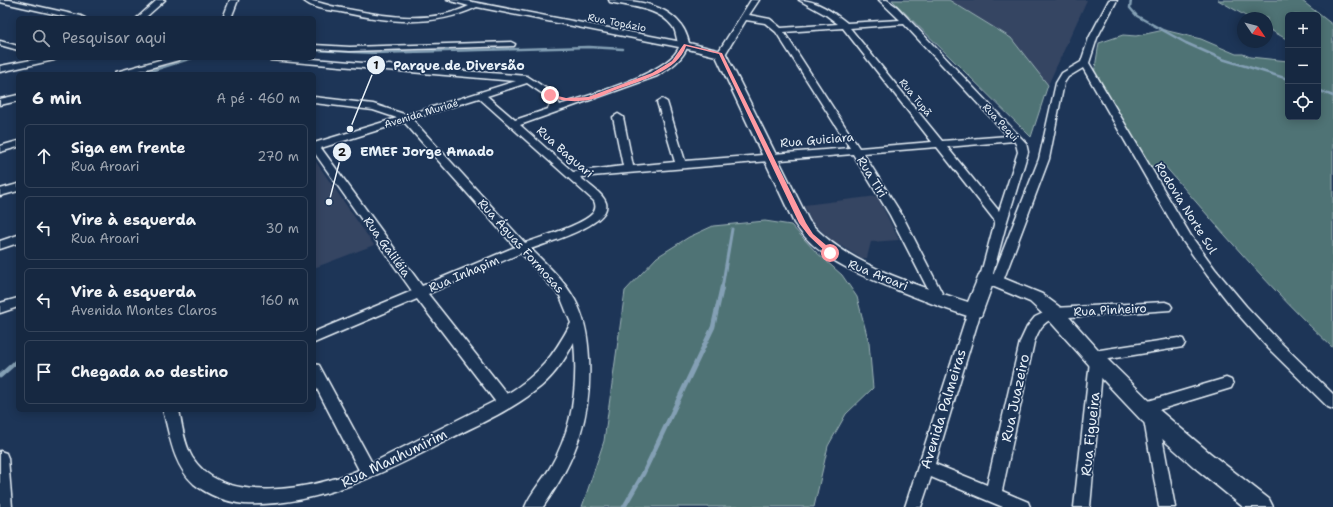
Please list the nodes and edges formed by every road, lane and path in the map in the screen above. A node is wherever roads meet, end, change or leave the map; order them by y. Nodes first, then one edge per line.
1 (0, 0) edge
2 (159, 0) edge
3 (234, 0) edge
4 (307, 0) edge
5 (451, 0) edge
6 (485, 0) edge
7 (614, 0) edge
8 (755, 0) edge
9 (804, 0) edge
10 (883, 0) edge
11 (1113, 0) edge
12 (477, 5) junction
13 (72, 16) edge
14 (143, 16) edge
15 (228, 16) edge
16 (745, 17) junction
17 (905, 22) junction
18 (845, 26) junction
19 (779, 30) junction
20 (0, 43) edge
21 (511, 44) dead end
22 (684, 45) junction
23 (16, 47) edge
24 (316, 47) edge
25 (721, 54) junction
26 (45, 60) edge
27 (169, 60) edge
28 (294, 60) edge
29 (1085, 63) junction
30 (0, 70) edge
31 (125, 72) edge
32 (487, 76) junction
33 (529, 80) junction
34 (502, 88) junction
35 (481, 95) junction
36 (550, 95) junction
37 (16, 98) edge
38 (589, 98) junction
39 (316, 101) edge
40 (0, 102) edge
41 (662, 102) dead end
42 (551, 111) junction
43 (618, 117) dead end
44 (406, 118) junction
45 (513, 124) junction
46 (1016, 138) junction
47 (939, 144) junction
48 (16, 145) edge
49 (316, 146) edge
50 (316, 147) edge
51 (0, 149) edge
52 (855, 150) junction
53 (771, 158) junction
54 (681, 165) junction
55 (629, 169) junction
56 (572, 175) junction
57 (16, 188) edge
58 (0, 193) edge
59 (599, 200) joint
60 (1001, 221) junction
61 (16, 240) edge
62 (0, 245) edge
63 (523, 248) junction
64 (988, 282) junction
65 (420, 293) junction
66 (940, 300) junction
67 (16, 303) edge
68 (1165, 307) dead end
69 (0, 308) edge
70 (974, 311) junction
71 (1054, 313) junction
72 (578, 322) junction
73 (316, 337) edge
74 (1178, 343) dead end
75 (1095, 359) junction
76 (316, 373) edge
77 (1226, 384) dead end
78 (505, 403) junction
79 (1333, 403) edge
80 (1146, 411) junction
81 (171, 412) edge
82 (0, 458) edge
83 (926, 466) junction
84 (370, 473) junction
85 (993, 495) junction
86 (4, 507) edge
87 (533, 507) edge
88 (913, 507) edge
89 (1022, 507) edge
90 (1082, 507) edge
91 (1167, 507) edge
92 (1262, 507) edge

1 - 13 street
2 - 14 street
3 - 15 street
4 - 12 street
5 - 12 street, Rua Topázio
6 - 12 street
7 - 22 street
8 - 16 street
9 - 18 street, Rua Tupã
10 - 17 street, Rua Pequi
11 - 29 street
12 - 22 street, Rua Topázio
16 - 19 street, Rua Tiri
16 - 25 street
17 - 18 street
17 - 46 street, Rua Pequi
18 - 19 street
18 - 47 street, Rua Tupã
19 - 52 street, Rua Tiri
20 - 23 street
21 - 24 street
22 - 25 street
22 - 38 street
25 - 53 street, Rua Aroari
26 - 30 street
27 - 31 street
28 - 32 street
29 - 64 street
29 - 79 street, Rodovia Norte Sul
32 - 33 street
32 - 34 street
33 - 34 street, Avenida Muriaé
33 - 36 street
34 - 35 street, Avenida Muriaé
35 - 44 street, Avenida Muriaé
35 - 45 street, Rua Baguari
36 - 38 street
36 - 42 street, Rua Baguari
37 - 40 street
38 - 42 street
39 - 44 street
41 - 54 street
42 - 45 street, Rua Baguari
43 - 55 street
44 - 49 street, Avenida Muriaé
44 - 63 street, Rua Águas Formosas
45 - 56 street, Rua Baguari
46 - 47 street, Rua Guiciara
46 - 60 street, Rua Pequi
47 - 52 street, Rua Guiciara
47 - 60 street, Rua Tupã
48 - 51 street
50 - 65 street, Rua Galiléia
52 - 53 street, Rua Guiciara
52 - 66 street, Rua Tiri
53 - 54 street, Rua Guiciara
53 - 66 street, Rua Aroari
54 - 55 street, Rua Guiciara
55 - 56 street, Rua Guiciara
56 - 59 street, Rua Baguari
57 - 58 street
59 - 63 street, Rua Inhapim
60 - 64 street, Rua Pequi
61 - 62 street
63 - 65 street, Rua Inhapim
63 - 72 street, Rua Águas Formosas
64 - 66 street
64 - 70 street
64 - 71 street
65 - 73 street, Rua Inhapim
65 - 78 street, Rua Galiléia
66 - 70 street, Rua Aroari
67 - 69 street
68 - 71 street, Rua Pinheiro
70 - 83 street, Avenida Palmeiras
71 - 75 street
71 - 85 street, Rua Juazeiro
72 - 78 street, Rua Manhumirim
72 - 87 street, Rua Águas Formosas
74 - 75 street
75 - 80 street
75 - 90 street, Rua Figueira
76 - 84 street
77 - 80 street
78 - 84 street, Rua Manhumirim
80 - 91 street
80 - 92 street
81 - 84 street, Rua Manhumirim
82 - 86 street
83 - 85 street
83 - 88 street, Avenida Palmeiras
85 - 89 street

